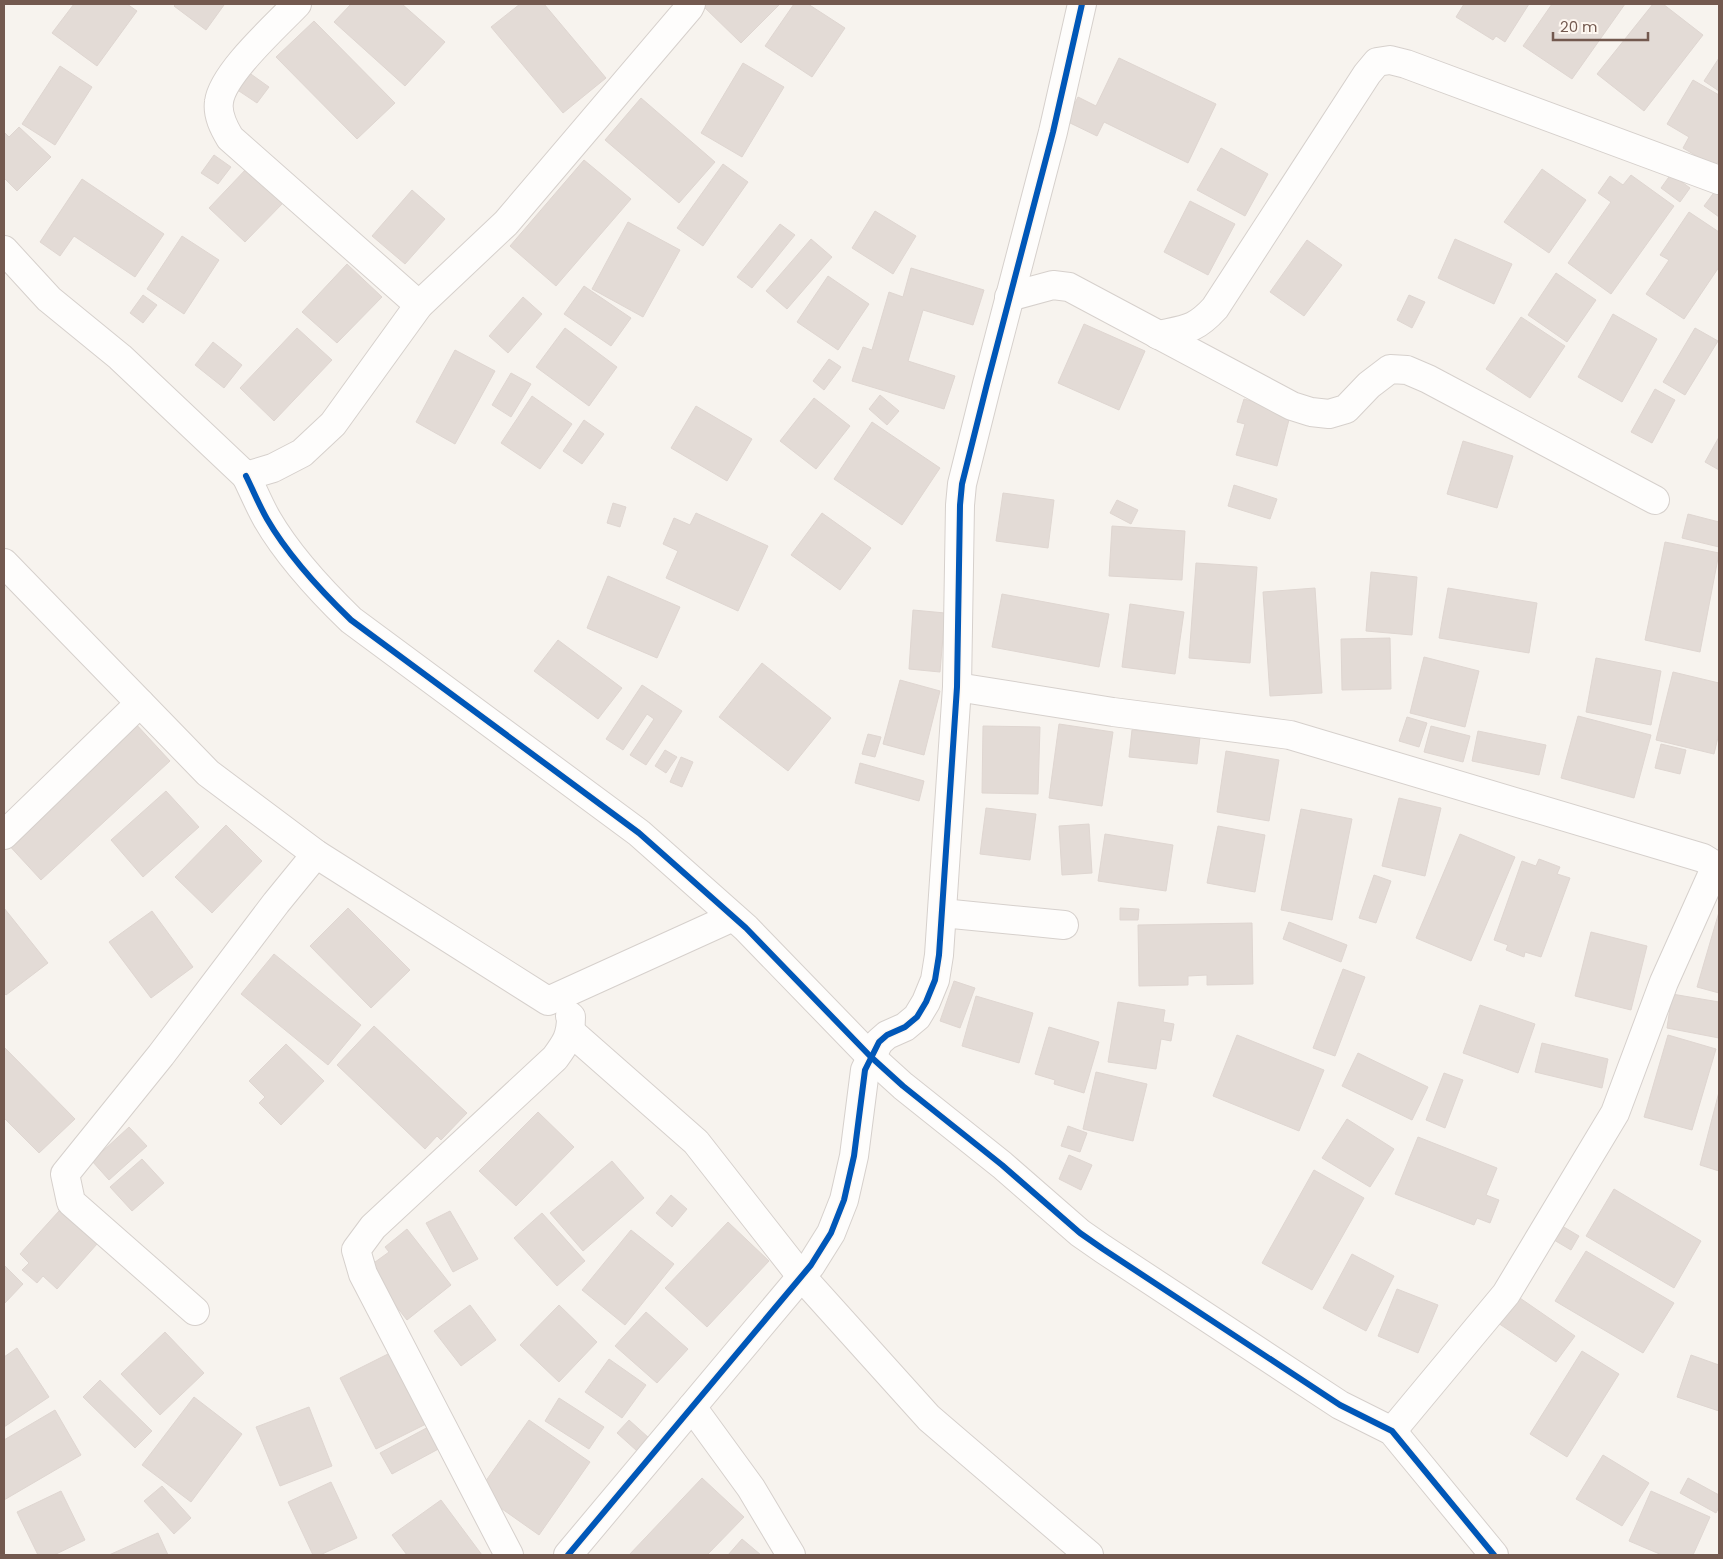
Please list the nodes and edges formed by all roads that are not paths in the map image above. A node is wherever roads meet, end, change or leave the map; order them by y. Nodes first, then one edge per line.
1 (297, 4) edge
2 (691, 4) edge
3 (1082, 4) edge
4 (1719, 180) edge
5 (4, 250) edge
6 (1009, 297) junction
7 (419, 305) junction
8 (1158, 335) junction
9 (246, 476) junction
10 (1655, 500) dead end
11 (4, 563) edge
12 (957, 687) junction
13 (140, 703) junction
14 (4, 835) edge
15 (316, 854) junction
16 (1718, 865) edge
17 (942, 912) junction
18 (734, 917) junction
19 (1064, 925) dead end
20 (548, 1001) junction
21 (571, 1032) junction
22 (871, 1057) junction
23 (801, 1276) junction
24 (194, 1310) dead end
25 (692, 1406) junction
26 (1392, 1431) junction
27 (509, 1555) edge
28 (568, 1555) edge
29 (791, 1555) edge
30 (1089, 1555) edge
31 (1494, 1555) edge

1 - 7 street
2 - 7 street
3 - 6 street
4 - 8 street
5 - 9 street
6 - 8 street
6 - 12 street
7 - 9 street
8 - 10 street
9 - 18 street
11 - 13 street
12 - 16 street
12 - 17 street
13 - 14 street
13 - 15 street
15 - 20 street
15 - 24 street
16 - 26 street
17 - 19 street
17 - 22 street
18 - 20 street
18 - 22 street
20 - 21 street
21 - 23 street
21 - 27 street
22 - 23 street
22 - 26 street
23 - 25 street
23 - 30 street
25 - 28 street
25 - 29 street
26 - 31 street

